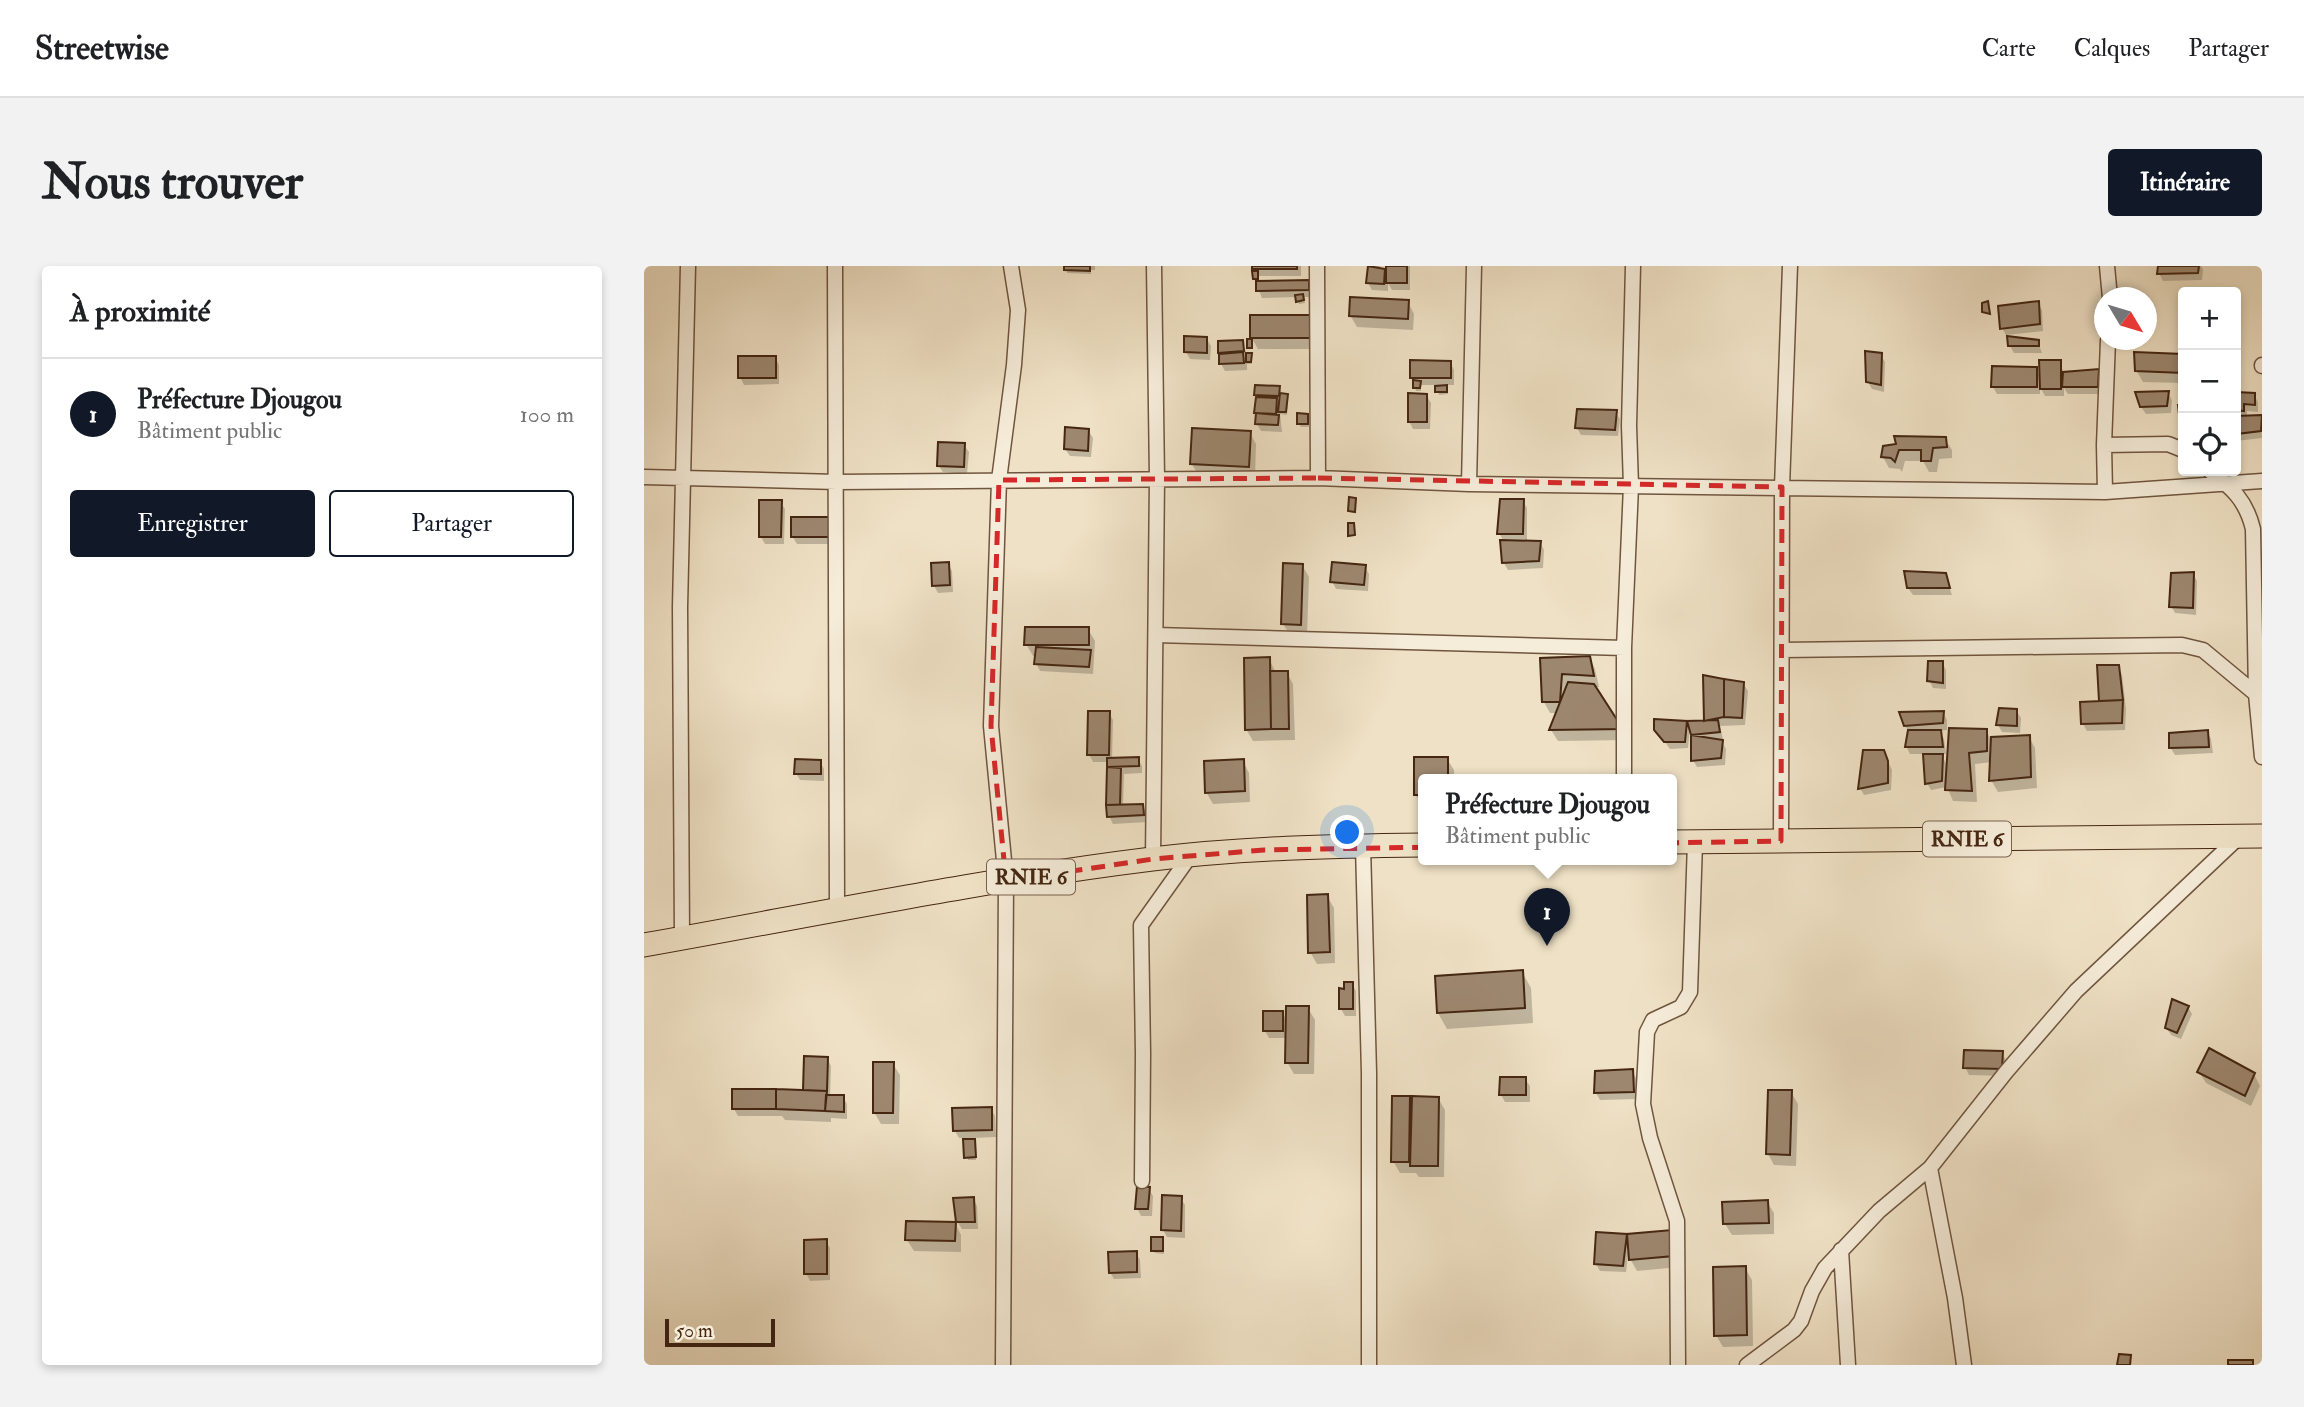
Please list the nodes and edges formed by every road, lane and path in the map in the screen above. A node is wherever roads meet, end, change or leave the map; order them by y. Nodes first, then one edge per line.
1 (688, 266) edge
2 (835, 266) edge
3 (1011, 266) edge
4 (1154, 266) edge
5 (1317, 266) edge
6 (1474, 266) edge
7 (1633, 266) edge
8 (1790, 266) edge
9 (2107, 266) edge
10 (2109, 287) edge
11 (2108, 350) edge
12 (2104, 445) junction
13 (2178, 448) edge
14 (2216, 476) edge
15 (644, 477) edge
16 (682, 478) junction
17 (1157, 478) junction
18 (1318, 478) junction
19 (999, 481) junction
20 (2262, 481) edge
21 (837, 482) junction
22 (2224, 482) junction
23 (1469, 484) junction
24 (1631, 486) junction
25 (1782, 487) junction
26 (2105, 492) junction
27 (1156, 635) junction
28 (1624, 648) junction
29 (1782, 650) junction
30 (2256, 694) junction
31 (2262, 757) edge
32 (1624, 774) edge
33 (2251, 836) edge
34 (1782, 841) junction
35 (1677, 842) edge
36 (1695, 842) junction
37 (1418, 845) edge
38 (1363, 846) junction
39 (1190, 856) junction
40 (1153, 859) junction
41 (1006, 881) junction
42 (837, 909) junction
43 (682, 938) junction
44 (644, 945) edge
45 (1930, 1168) junction
46 (1142, 1181) dead end
47 (1841, 1250) junction
48 (1003, 1365) edge
49 (1369, 1365) edge
50 (1678, 1365) edge
51 (1747, 1365) edge
52 (1849, 1365) edge
53 (1964, 1365) edge

1 - 16 street
2 - 21 street
3 - 19 street
4 - 17 street
5 - 18 street
6 - 23 street
7 - 24 street
8 - 25 street
9 - 10 street
11 - 12 street
12 - 13 street
12 - 26 street
14 - 22 street
15 - 16 street
16 - 21 street
16 - 43 street
17 - 18 street
17 - 19 street
17 - 27 street
18 - 23 street
19 - 21 street
19 - 41 street
20 - 22 street
21 - 42 street
22 - 26 street
22 - 30 street
23 - 24 street
24 - 25 street
24 - 28 street
25 - 26 street
25 - 29 street
27 - 28 street
27 - 40 street
28 - 32 street
29 - 30 street
29 - 34 street
30 - 31 street
33 - 34 main road, RNIE 6
33 - 45 street
34 - 36 main road, RNIE 6
35 - 36 main road, RNIE 6
36 - 50 street
37 - 38 main road, RNIE 6
38 - 39 main road, RNIE 6
38 - 49 street
39 - 40 main road, RNIE 6
39 - 46 street
40 - 41 main road, RNIE 6
41 - 42 main road, RNIE 6
41 - 48 street
42 - 43 main road, RNIE 6
43 - 44 main road, RNIE 6
45 - 47 street
45 - 53 street
47 - 51 street
47 - 52 street

